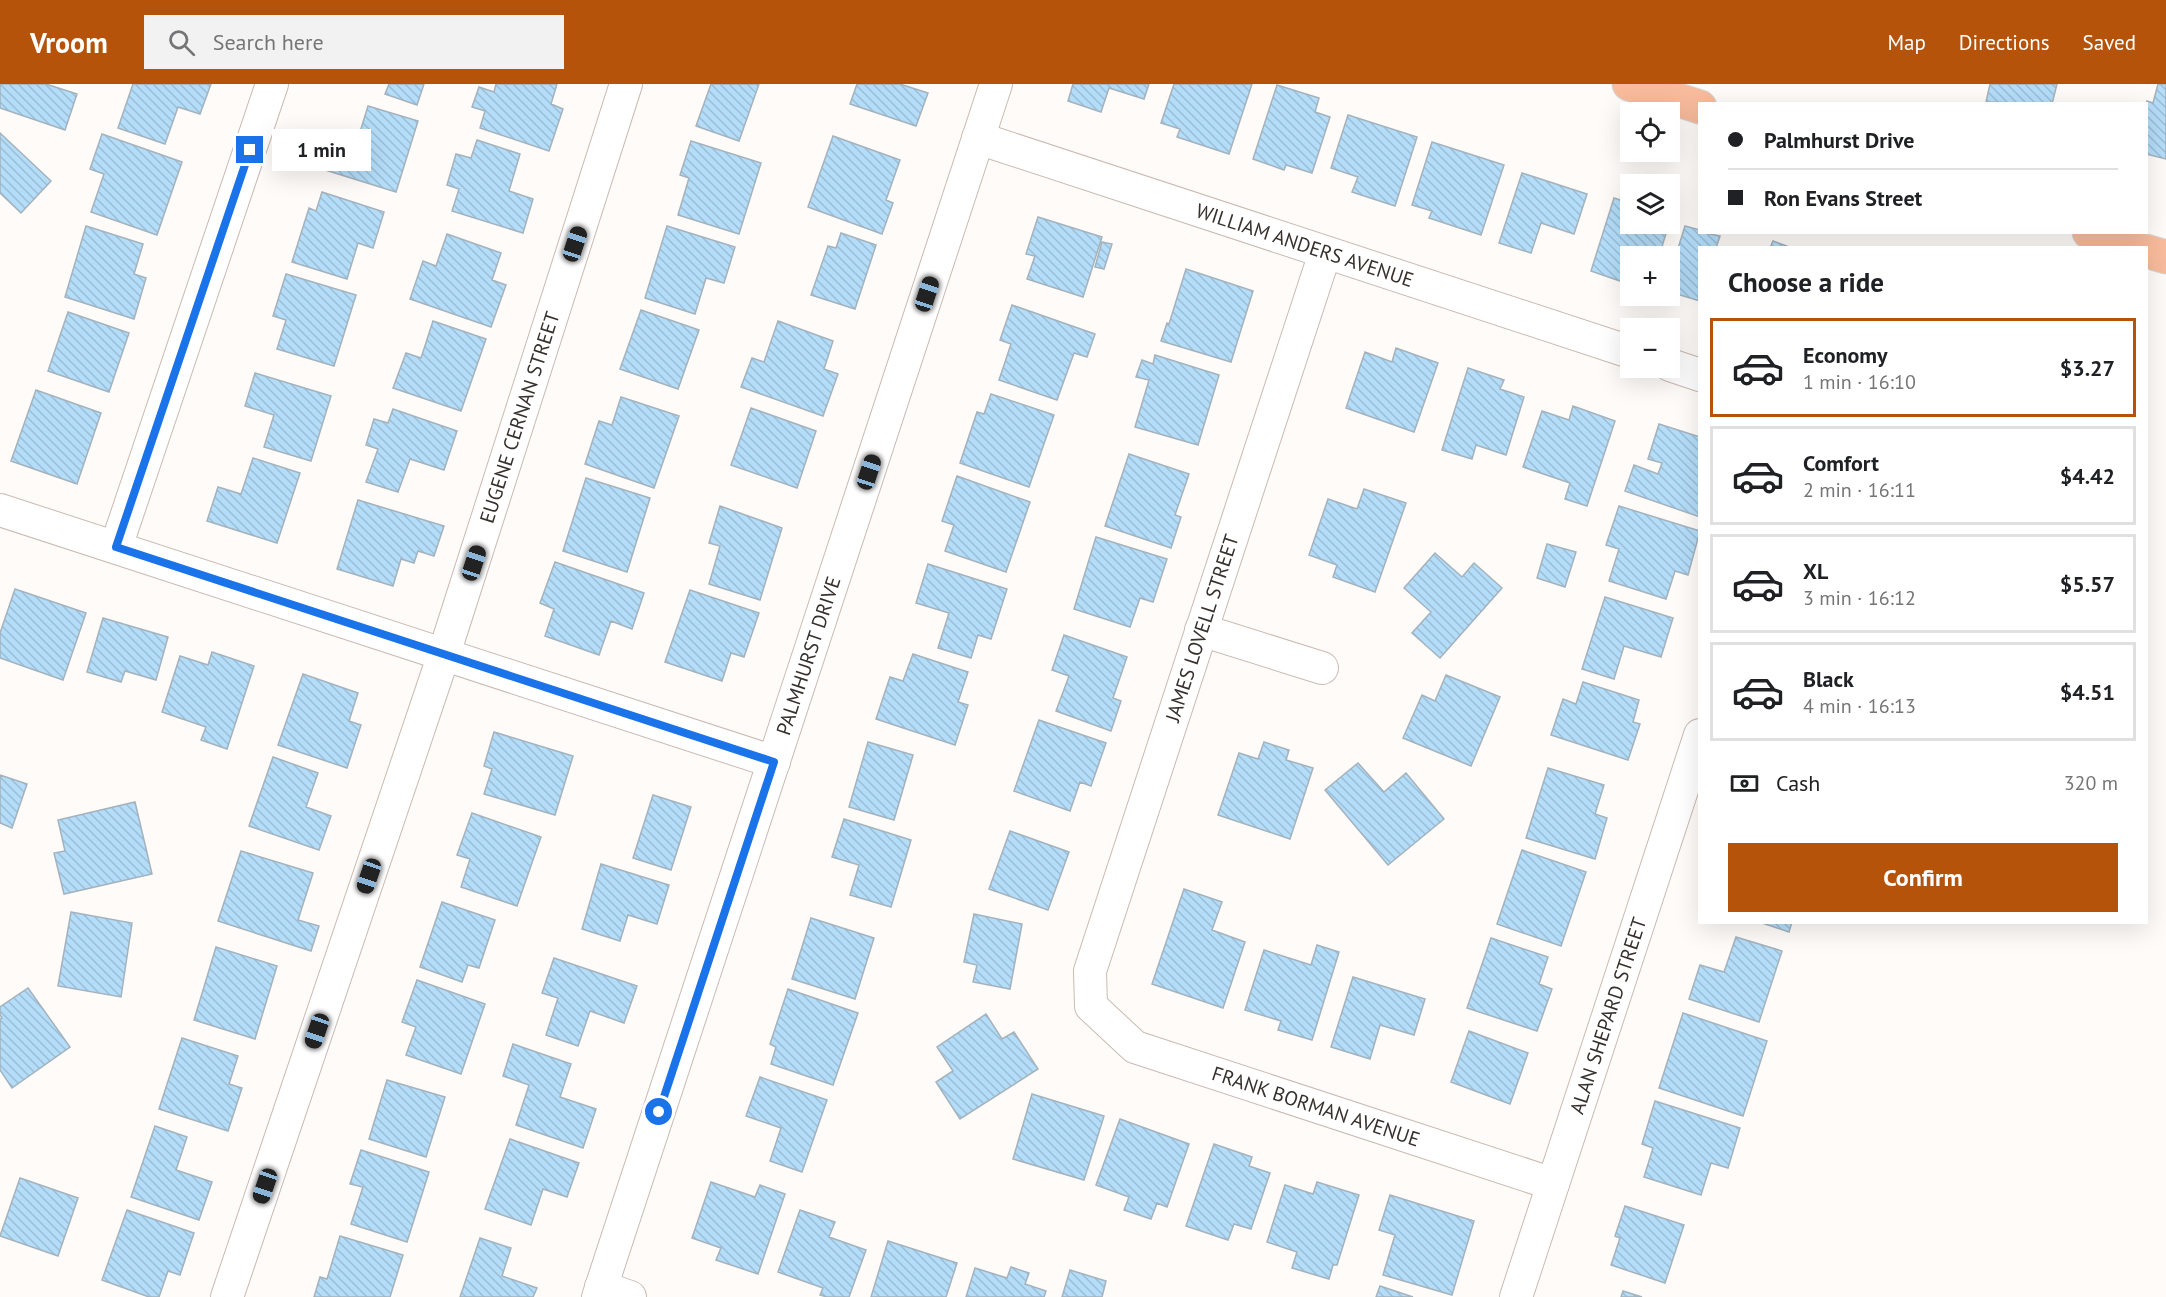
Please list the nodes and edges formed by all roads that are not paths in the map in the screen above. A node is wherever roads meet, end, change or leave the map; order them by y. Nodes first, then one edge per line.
1 (272, 84) edge
2 (626, 84) edge
3 (996, 84) edge
4 (1629, 84) edge
5 (1698, 106) edge
6 (978, 138) junction
7 (2095, 234) edge
8 (2130, 246) edge
9 (2148, 252) edge
10 (1325, 253) junction
11 (2166, 257) edge
12 (1620, 349) edge
13 (1680, 368) edge
14 (1698, 374) edge
15 (0, 510) edge
16 (116, 547) junction
17 (1202, 630) junction
18 (444, 654) junction
19 (1322, 668) dead end
20 (1698, 741) edge
21 (774, 762) junction
22 (1091, 1006) joint
23 (1553, 1184) junction
24 (610, 1294) edge
25 (227, 1297) edge
26 (1516, 1297) edge

1 - 16 street
2 - 18 street, EUGENE CERNAN STREET
3 - 6 street, PALMHURST DRIVE
4 - 5 main road
6 - 10 street, WILLIAM ANDERS AVENUE
6 - 21 street, PALMHURST DRIVE
7 - 8 main road
9 - 11 main road
10 - 12 street, WILLIAM ANDERS AVENUE
10 - 17 street, JAMES LOVELL STREET
13 - 14 street
15 - 16 street
16 - 18 street
17 - 19 street
17 - 22 street, JAMES LOVELL STREET
18 - 21 street
18 - 25 street, EUGENE CERNAN STREET
20 - 23 street, ALAN SHEPARD STREET
21 - 24 street, PALMHURST DRIVE
22 - 23 street, FRANK BORMAN AVENUE
23 - 26 street, ALAN SHEPARD STREET

